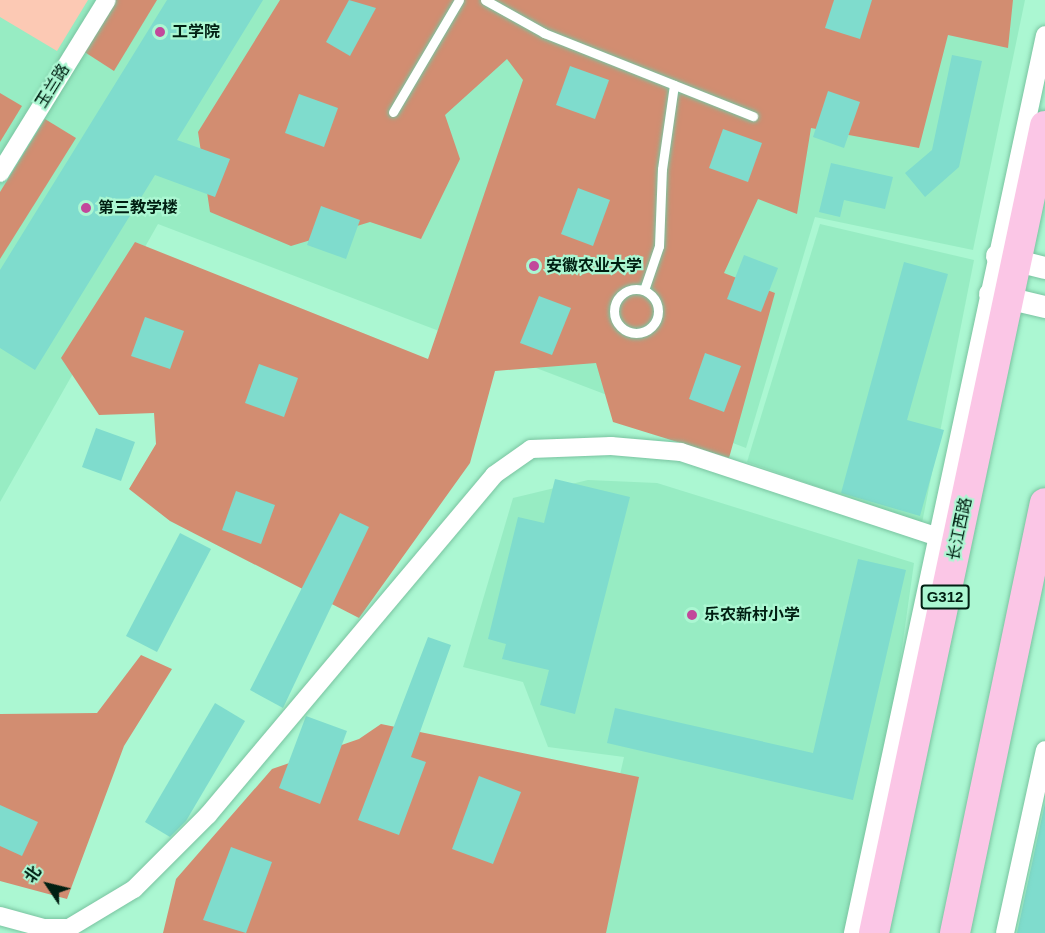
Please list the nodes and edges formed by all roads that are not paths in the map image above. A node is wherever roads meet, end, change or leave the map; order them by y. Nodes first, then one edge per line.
1 (107, 0) edge
2 (459, 0) edge
3 (485, 0) edge
4 (1045, 35) edge
5 (674, 85) junction
6 (393, 112) dead end
7 (753, 116) dead end
8 (1045, 126) edge
9 (0, 173) edge
10 (1006, 259) junction
11 (1045, 268) edge
12 (644, 290) junction
13 (999, 297) junction
14 (1045, 307) edge
15 (1045, 503) edge
16 (938, 537) junction
17 (1045, 750) edge
18 (0, 916) edge
19 (853, 933) edge
20 (874, 933) edge
21 (955, 933) edge
22 (1005, 933) edge

1 - 9 street, 玉兰路
2 - 6 lane
3 - 5 lane
4 - 10 street
5 - 7 lane
5 - 12 lane
8 - 10 highway, 长江西路 / G312
10 - 11 street
10 - 13 highway, 长江西路 / G312
12 - 12 lane
13 - 14 street
13 - 16 street
13 - 20 highway, 长江西路 / G312
15 - 21 highway
16 - 18 street
16 - 19 street
17 - 22 street

